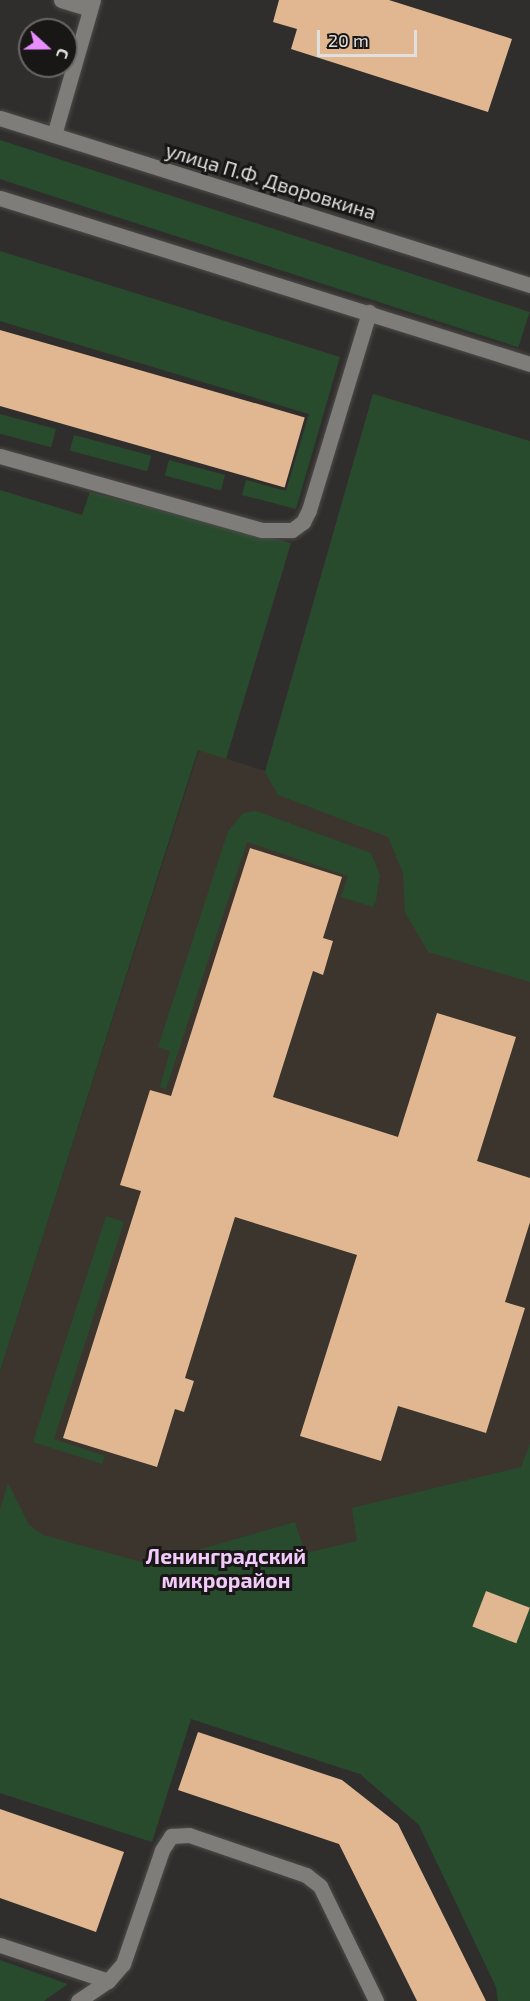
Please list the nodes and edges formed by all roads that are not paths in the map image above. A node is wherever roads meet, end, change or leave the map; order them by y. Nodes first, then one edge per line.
1 (61, 0) edge
2 (91, 5) edge
3 (0, 118) edge
4 (54, 135) junction
5 (0, 198) edge
6 (530, 285) edge
7 (369, 312) junction
8 (530, 364) edge
9 (0, 456) edge
10 (0, 1945) edge
11 (108, 1981) junction
12 (78, 2001) edge
13 (376, 2001) edge

1 - 2 street
2 - 4 street
3 - 4 street, улица П.Ф. Дворовкина
4 - 6 street, улица П.Ф. Дворовкина
5 - 7 street
7 - 8 street
7 - 9 street
10 - 11 street
11 - 12 street
11 - 13 street

